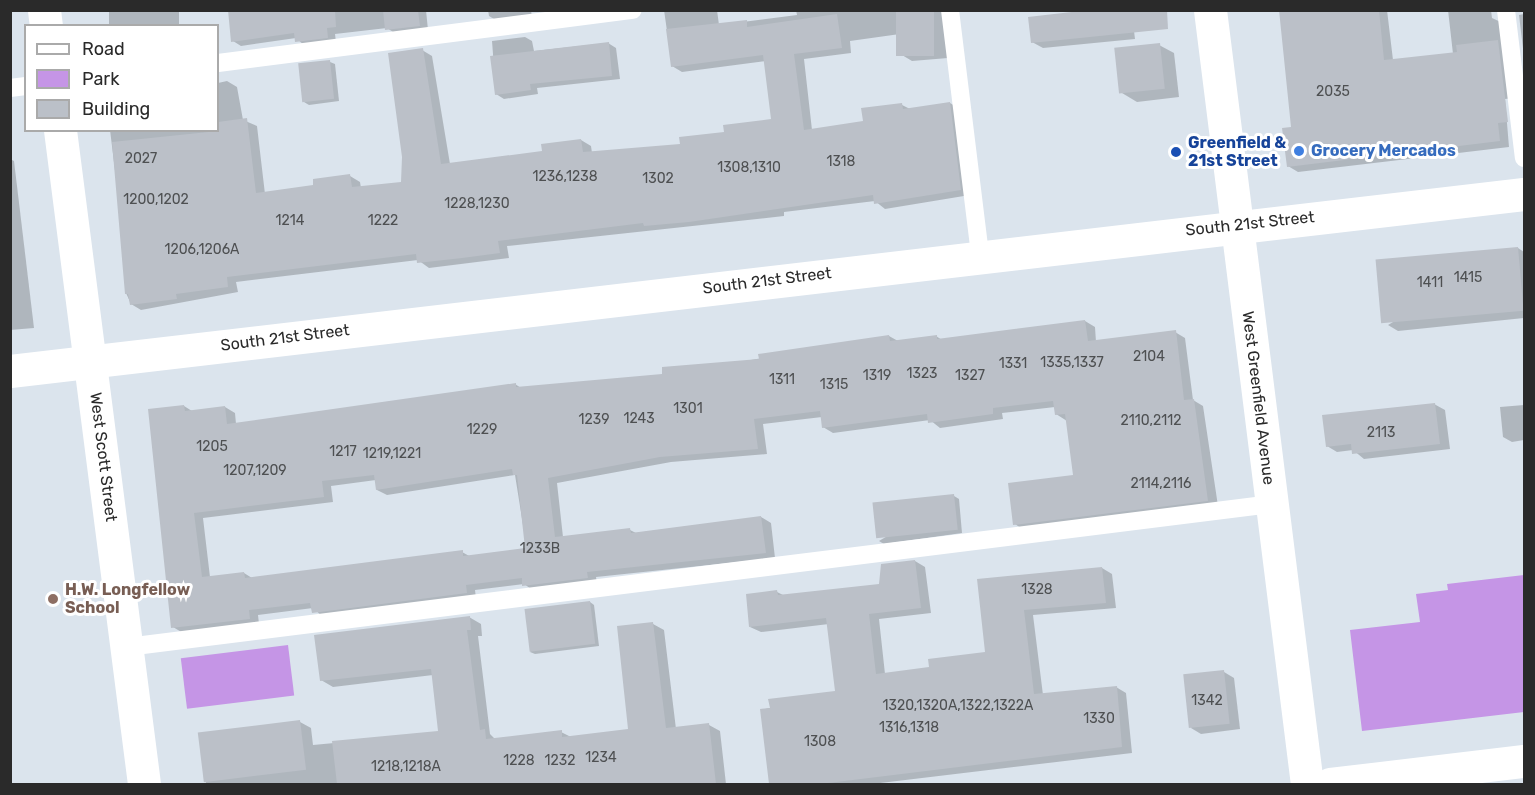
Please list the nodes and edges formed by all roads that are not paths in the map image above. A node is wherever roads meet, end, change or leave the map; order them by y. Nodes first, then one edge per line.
1 (633, 10) edge
2 (950, 10) edge
3 (1210, 10) edge
4 (1506, 10) edge
5 (219, 63) edge
6 (60, 132) edge
7 (1524, 158) edge
8 (1524, 194) edge
9 (1236, 226) junction
10 (980, 256) junction
11 (90, 361) junction
12 (10, 371) edge
13 (1272, 504) junction
14 (127, 647) junction
15 (1524, 761) edge
16 (144, 784) edge
17 (1307, 784) edge
18 (1330, 784) edge

1 - 5 lane
2 - 10 lane
3 - 9 street, West Greenfield Avenue
4 - 7 lane
6 - 11 street, West Scott Street
8 - 9 street, South 21st Street
9 - 10 street, South 21st Street
9 - 13 street, West Greenfield Avenue
10 - 11 street, South 21st Street
11 - 12 street, South 21st Street
11 - 14 street, West Scott Street
13 - 14 lane
13 - 17 street, West Greenfield Avenue
14 - 16 street, West Scott Street
15 - 18 street

